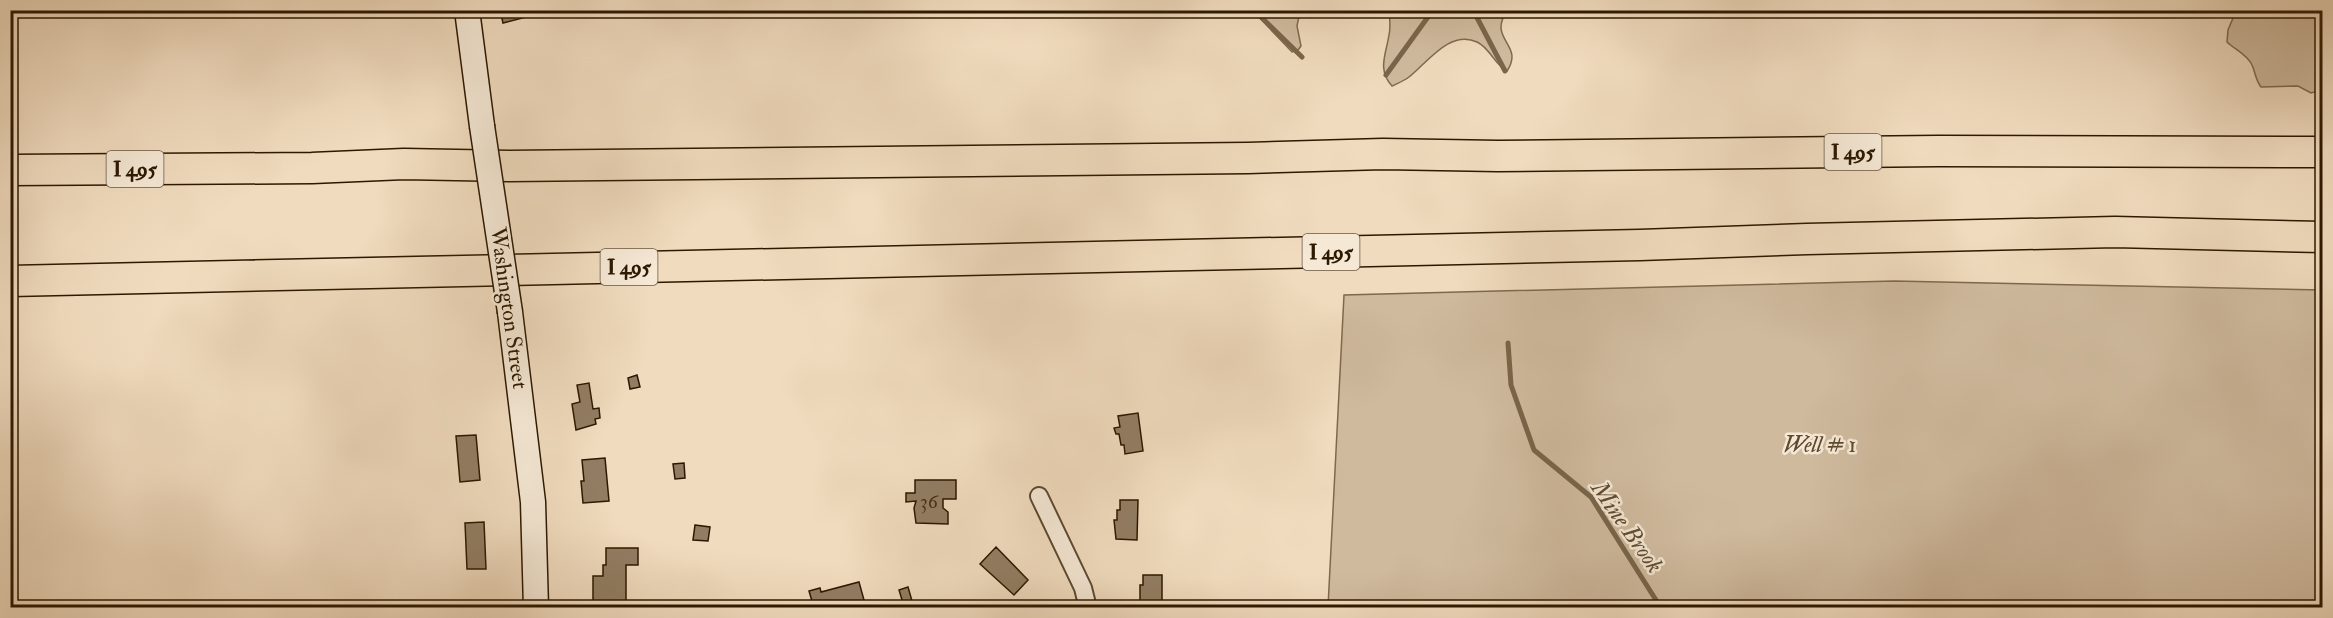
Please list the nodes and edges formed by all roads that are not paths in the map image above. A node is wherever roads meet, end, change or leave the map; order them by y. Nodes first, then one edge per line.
1 (467, 10) edge
2 (2322, 152) edge
3 (10, 170) edge
4 (2322, 237) edge
5 (10, 281) edge
6 (1039, 496) dead end
7 (536, 608) edge
8 (1088, 608) edge

1 - 7 main road, Washington Street, bridge
2 - 3 highway, I 495
4 - 5 highway, I 495
6 - 8 street

